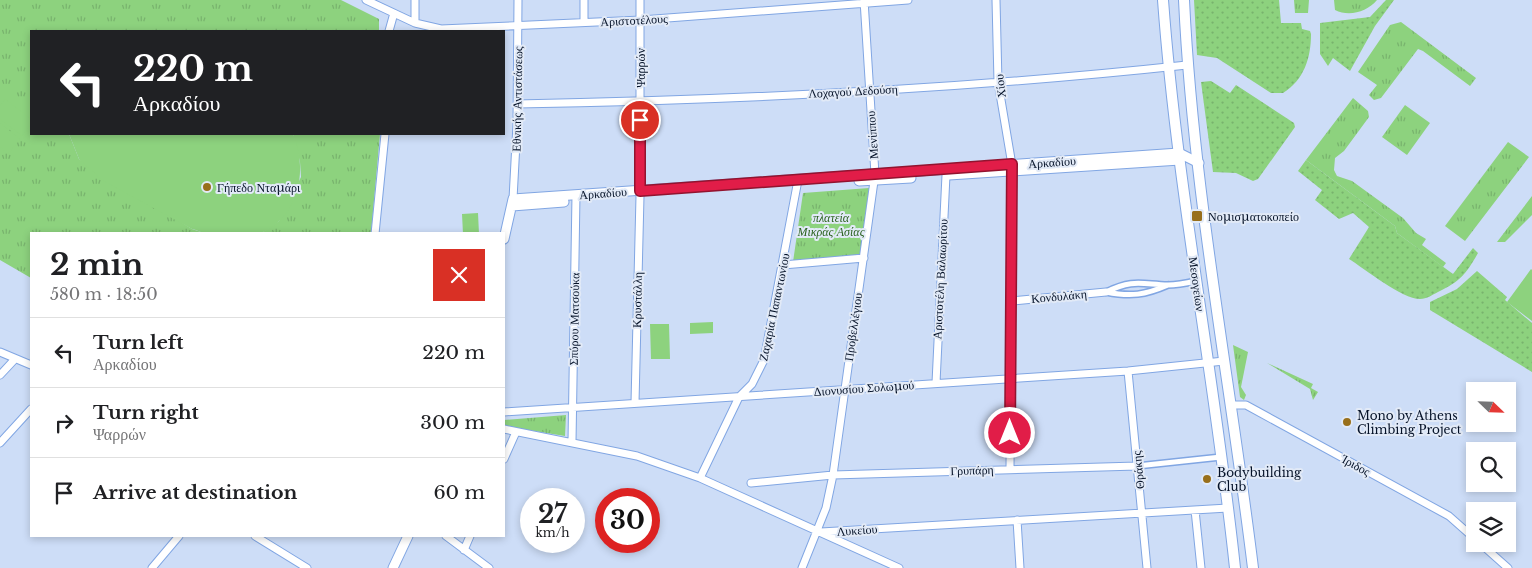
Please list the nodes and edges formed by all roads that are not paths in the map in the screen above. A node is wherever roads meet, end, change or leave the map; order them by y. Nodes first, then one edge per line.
1 (366, 0) edge
2 (415, 0) edge
3 (518, 0) edge
4 (584, 0) edge
5 (640, 0) edge
6 (908, 0) edge
7 (996, 0) edge
8 (1163, 0) edge
9 (1184, 0) edge
10 (890, 1) edge
11 (864, 2) edge
12 (394, 13) junction
13 (641, 20) junction
14 (584, 22) junction
15 (415, 23) junction
16 (519, 26) junction
17 (389, 30) edge
18 (1187, 65) junction
19 (1168, 67) junction
20 (998, 82) junction
21 (869, 90) junction
22 (640, 102) junction
23 (517, 104) junction
24 (385, 135) edge
25 (1179, 156) junction
26 (1199, 163) junction
27 (1012, 168) junction
28 (946, 175) junction
29 (874, 177) junction
30 (798, 182) junction
31 (640, 193) junction
32 (576, 198) junction
33 (513, 202) junction
34 (375, 232) edge
35 (505, 235) edge
36 (864, 258) junction
37 (783, 265) junction
38 (1196, 281) junction
39 (1169, 285) junction
40 (1106, 292) junction
41 (1012, 301) junction
42 (0, 352) edge
43 (15, 359) junction
44 (1224, 361) junction
45 (1209, 363) junction
46 (30, 365) edge
47 (1128, 371) junction
48 (0, 375) edge
49 (1010, 378) junction
50 (936, 383) junction
51 (843, 389) junction
52 (738, 397) junction
53 (635, 403) junction
54 (1231, 405) junction
55 (573, 407) junction
56 (30, 410) edge
57 (505, 412) edge
58 (505, 429) edge
59 (516, 432) junction
60 (572, 442) junction
61 (0, 443) edge
62 (505, 457) edge
63 (1222, 457) junction
64 (1137, 466) junction
65 (1010, 469) junction
66 (833, 475) junction
67 (700, 478) junction
68 (751, 483) dead end
69 (1228, 508) junction
70 (1195, 510) junction
71 (1142, 513) junction
72 (1017, 520) junction
73 (818, 532) junction
74 (1466, 532) edge
75 (178, 537) edge
76 (257, 537) edge
77 (408, 537) edge
78 (447, 537) edge
79 (470, 537) edge
80 (464, 550) junction
81 (1489, 552) edge
82 (152, 568) edge
83 (307, 568) edge
84 (393, 568) edge
85 (489, 568) edge
86 (802, 568) edge
87 (898, 568) edge
88 (1020, 568) edge
89 (1147, 568) edge
90 (1201, 568) edge
91 (1235, 568) edge
92 (1253, 568) edge
93 (1508, 568) edge

1 - 12 street, Αριστοτέλους
2 - 15 street
3 - 16 street, Εθνικής Αντιστάσεως
4 - 14 street
5 - 13 street, Ψαρρών
6 - 10 street, Αριστοτέλους
7 - 20 street, Χίου
8 - 19 main road, Μεσογείων
9 - 18 main road, Μεσογείων
10 - 11 street, Αριστοτέλους
11 - 13 street, Αριστοτέλους
11 - 21 street, Μενίππου
12 - 15 street, Αριστοτέλους
12 - 17 street
13 - 14 street, Αριστοτέλους
13 - 22 street, Ψαρρών
14 - 16 street, Αριστοτέλους
15 - 16 street, Αριστοτέλους
16 - 23 street, Εθνικής Αντιστάσεως
18 - 19 street, Λοχαγού Δεδούση
18 - 26 main road, Μεσογείων
19 - 20 street, Λοχαγού Δεδούση
19 - 25 main road, Μεσογείων
20 - 21 street, Λοχαγού Δεδούση
20 - 27 street, Χίου
21 - 22 street, Λοχαγού Δεδούση
21 - 29 street, Μενίππου
22 - 23 street, Λοχαγού Δεδούση
22 - 31 street, Ψαρρών
23 - 33 street, Εθνικής Αντιστάσεως
24 - 34 street
25 - 26 street
25 - 27 street, Αρκαδίου
25 - 38 main road, Μεσογείων
26 - 44 main road, Μεσογείων
27 - 28 street, Αρκαδίου
27 - 29 street, Αρκαδίου
27 - 41 street, Χίου
28 - 29 street, Αρκαδίου
28 - 50 street, Αριστοτέλη Βαλαωρίτου
29 - 30 street, Αρκαδίου
29 - 36 street, Προβελλέγιου
30 - 31 street, Αρκαδίου
30 - 37 street, Ζαχαρία Παπαντωνίου
31 - 32 street, Αρκαδίου
31 - 53 street, Κρυστάλλη
32 - 33 street, Αρκαδίου
32 - 55 street, Σπύρου Ματσούκα
33 - 35 street
36 - 37 street
36 - 51 street, Προβελλέγιου
37 - 52 street, Ζαχαρία Παπαντωνίου
38 - 39 street, Κονδυλάκη
38 - 45 main road, Μεσογείων
39 - 40 street, Κονδυλάκη
39 - 40 street, Κονδυλάκη
40 - 41 street, Κονδυλάκη
41 - 49 street, Χίου
42 - 43 street
43 - 46 street
43 - 48 street
44 - 45 street, Διονυσίου Σολωμού
44 - 54 main road, Μεσογείων
45 - 47 street, Διονυσίου Σολωμού
45 - 63 main road, Μεσογείων
47 - 49 street, Διονυσίου Σολωμού
47 - 64 street, Θράκης
49 - 50 street, Διονυσίου Σολωμού
49 - 65 street, Χίου
50 - 51 street, Διονυσίου Σολωμού
51 - 52 street, Διονυσίου Σολωμού
51 - 66 street, Προβελλέγιου
52 - 53 street, Διονυσίου Σολωμού
52 - 67 street, Ζαχαρία Παπαντωνίου
53 - 55 street, Διονυσίου Σολωμού
54 - 74 street, Ίριδος
54 - 92 main road, Μεσογείων
55 - 57 street, Διονυσίου Σολωμού
55 - 60 street, Σπύρου Ματσούκα
56 - 61 street
58 - 59 street, Λυκείου
59 - 60 street, Λυκείου
59 - 62 street
60 - 67 street, Λυκείου
63 - 64 street, Γρυπάρη
63 - 69 main road, Μεσογείων
64 - 65 street, Γρυπάρη
64 - 71 street, Θράκης
65 - 66 street, Γρυπάρη
66 - 68 street, Γρυπάρη
66 - 73 street, Προβελλέγιου
67 - 73 street, Λυκείου
69 - 70 street, Λυκείου
69 - 91 main road, Μεσογείων
70 - 71 street, Λυκείου
70 - 90 street
71 - 72 street, Λυκείου
71 - 89 street, Θράκης
72 - 73 street, Λυκείου
72 - 88 street
73 - 86 street, Προβελλέγιου
73 - 87 street
75 - 82 street
76 - 83 street
77 - 84 street
78 - 80 street
79 - 80 street
80 - 85 street
81 - 93 street

